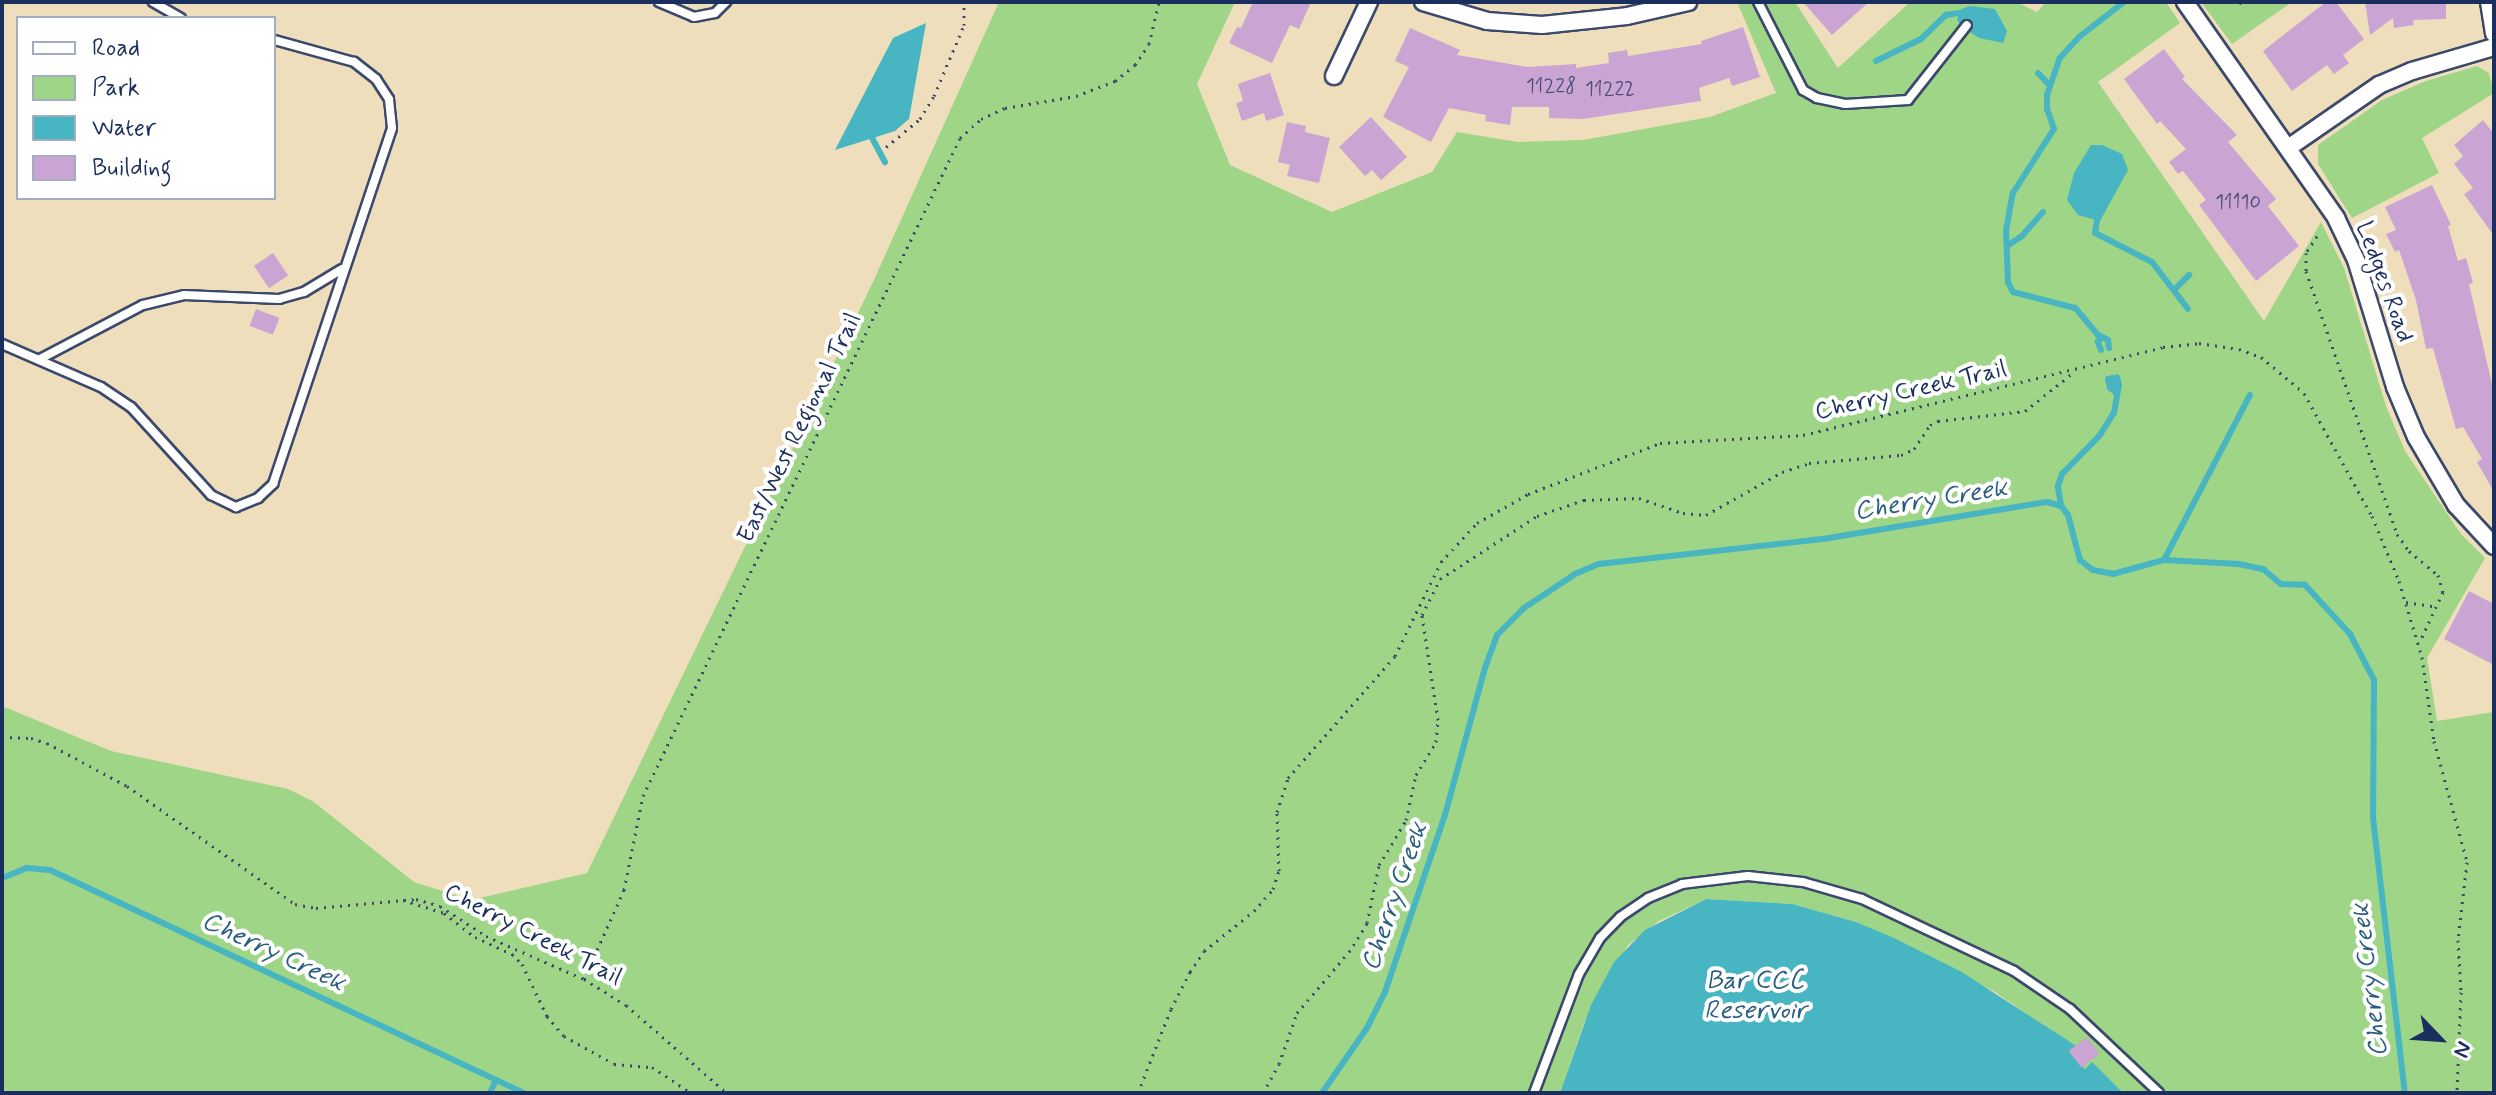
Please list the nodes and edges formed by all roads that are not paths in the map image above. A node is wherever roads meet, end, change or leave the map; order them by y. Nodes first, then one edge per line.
1 (153, 2) edge
2 (659, 2) edge
3 (726, 2) edge
4 (1369, 2) edge
5 (1423, 2) edge
6 (1688, 2) edge
7 (1758, 2) edge
8 (2185, 2) edge
9 (2489, 2) edge
10 (178, 16) edge
11 (1967, 25) dead end
12 (2494, 34) edge
13 (276, 41) edge
14 (2494, 47) edge
15 (1334, 76) dead end
16 (2288, 148) junction
17 (342, 268) junction
18 (2, 344) edge
19 (40, 359) junction
20 (2494, 546) edge
21 (1534, 1093) edge
22 (2159, 1093) edge

1 - 10 lane
2 - 3 lane
4 - 15 street
5 - 6 street
7 - 11 lane
8 - 16 street, Ledges Road
9 - 12 street
13 - 17 lane
14 - 16 street
16 - 20 street, Ledges Road
17 - 19 lane
17 - 19 lane
18 - 19 lane
21 - 22 lane

